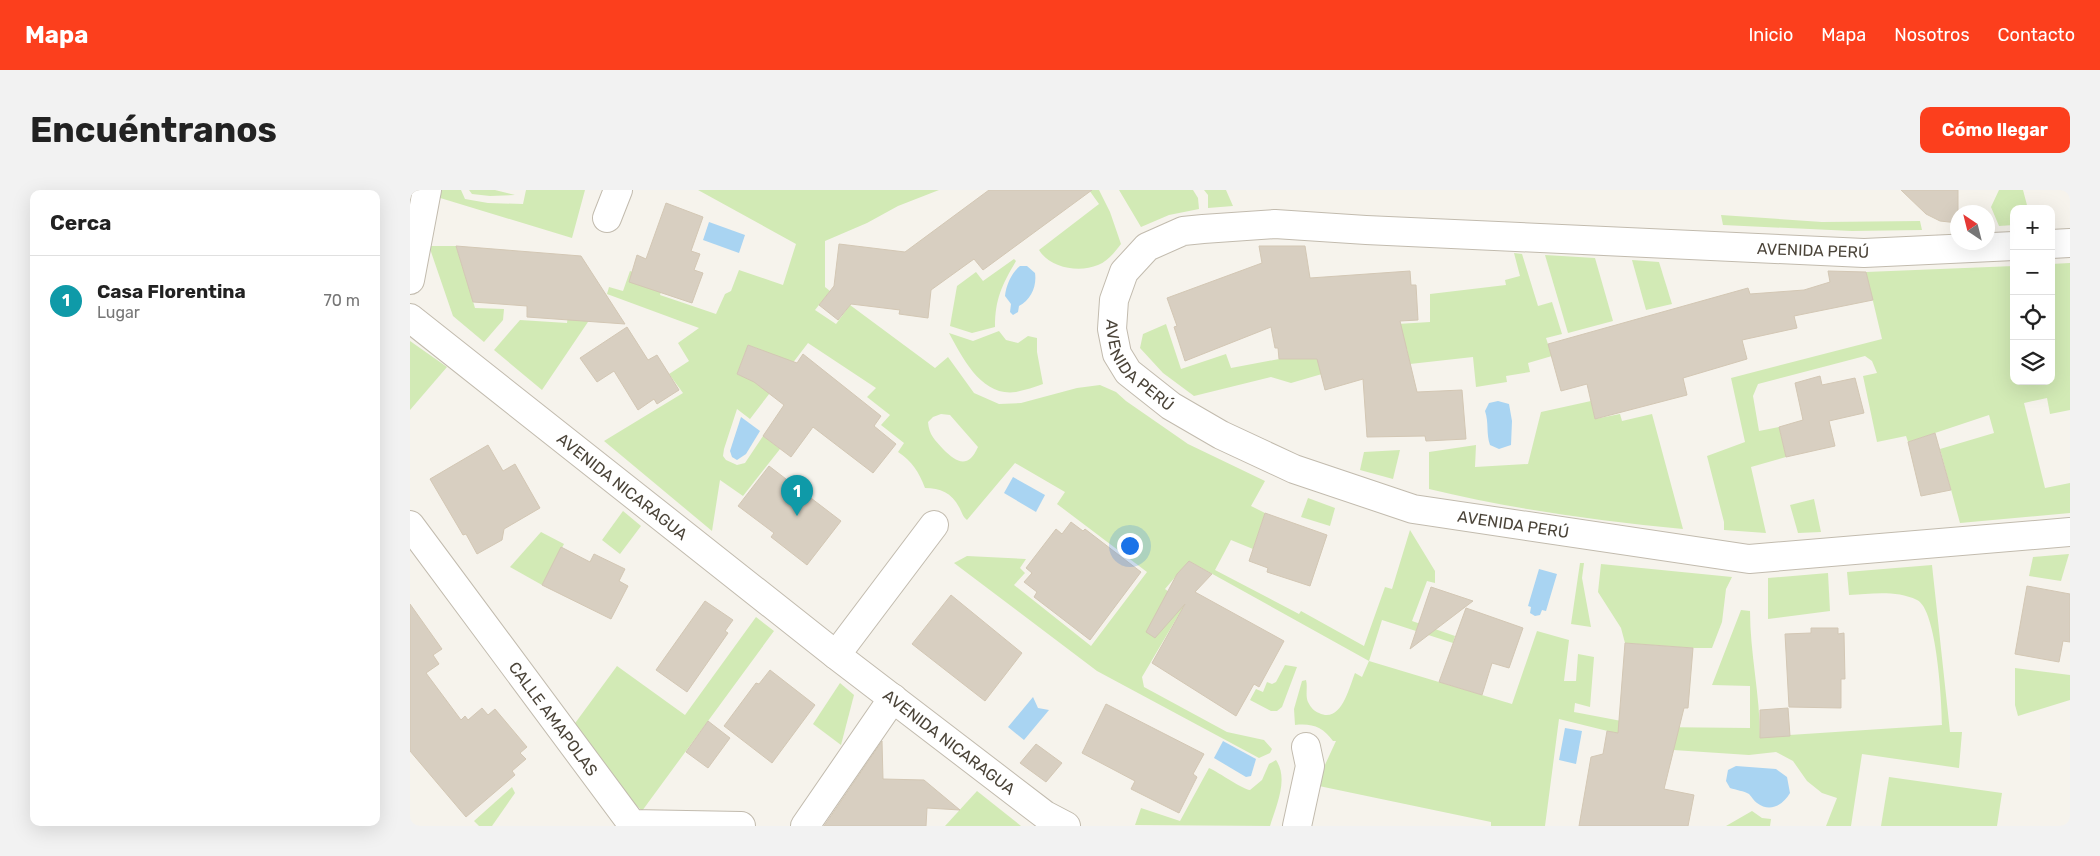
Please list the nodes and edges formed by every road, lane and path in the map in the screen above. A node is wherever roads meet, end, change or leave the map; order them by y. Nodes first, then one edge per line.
1 (427, 190) edge
2 (618, 190) edge
3 (607, 218) dead end
4 (2070, 243) edge
5 (2055, 244) edge
6 (2010, 246) edge
7 (410, 280) edge
8 (410, 318) edge
9 (410, 524) edge
10 (934, 525) dead end
11 (2070, 532) edge
12 (836, 655) junction
13 (892, 698) junction
14 (1306, 747) dead end
15 (742, 826) edge
16 (804, 826) edge
17 (1066, 826) edge
18 (1297, 826) edge

1 - 7 street
2 - 3 street
4 - 5 street
6 - 11 street, AVENIDA PERÚ
8 - 12 street, AVENIDA NICARAGUA
9 - 15 street, CALLE AMAPOLAS
10 - 12 street
12 - 13 street, AVENIDA NICARAGUA
13 - 16 street
13 - 17 street, AVENIDA NICARAGUA
14 - 18 street

